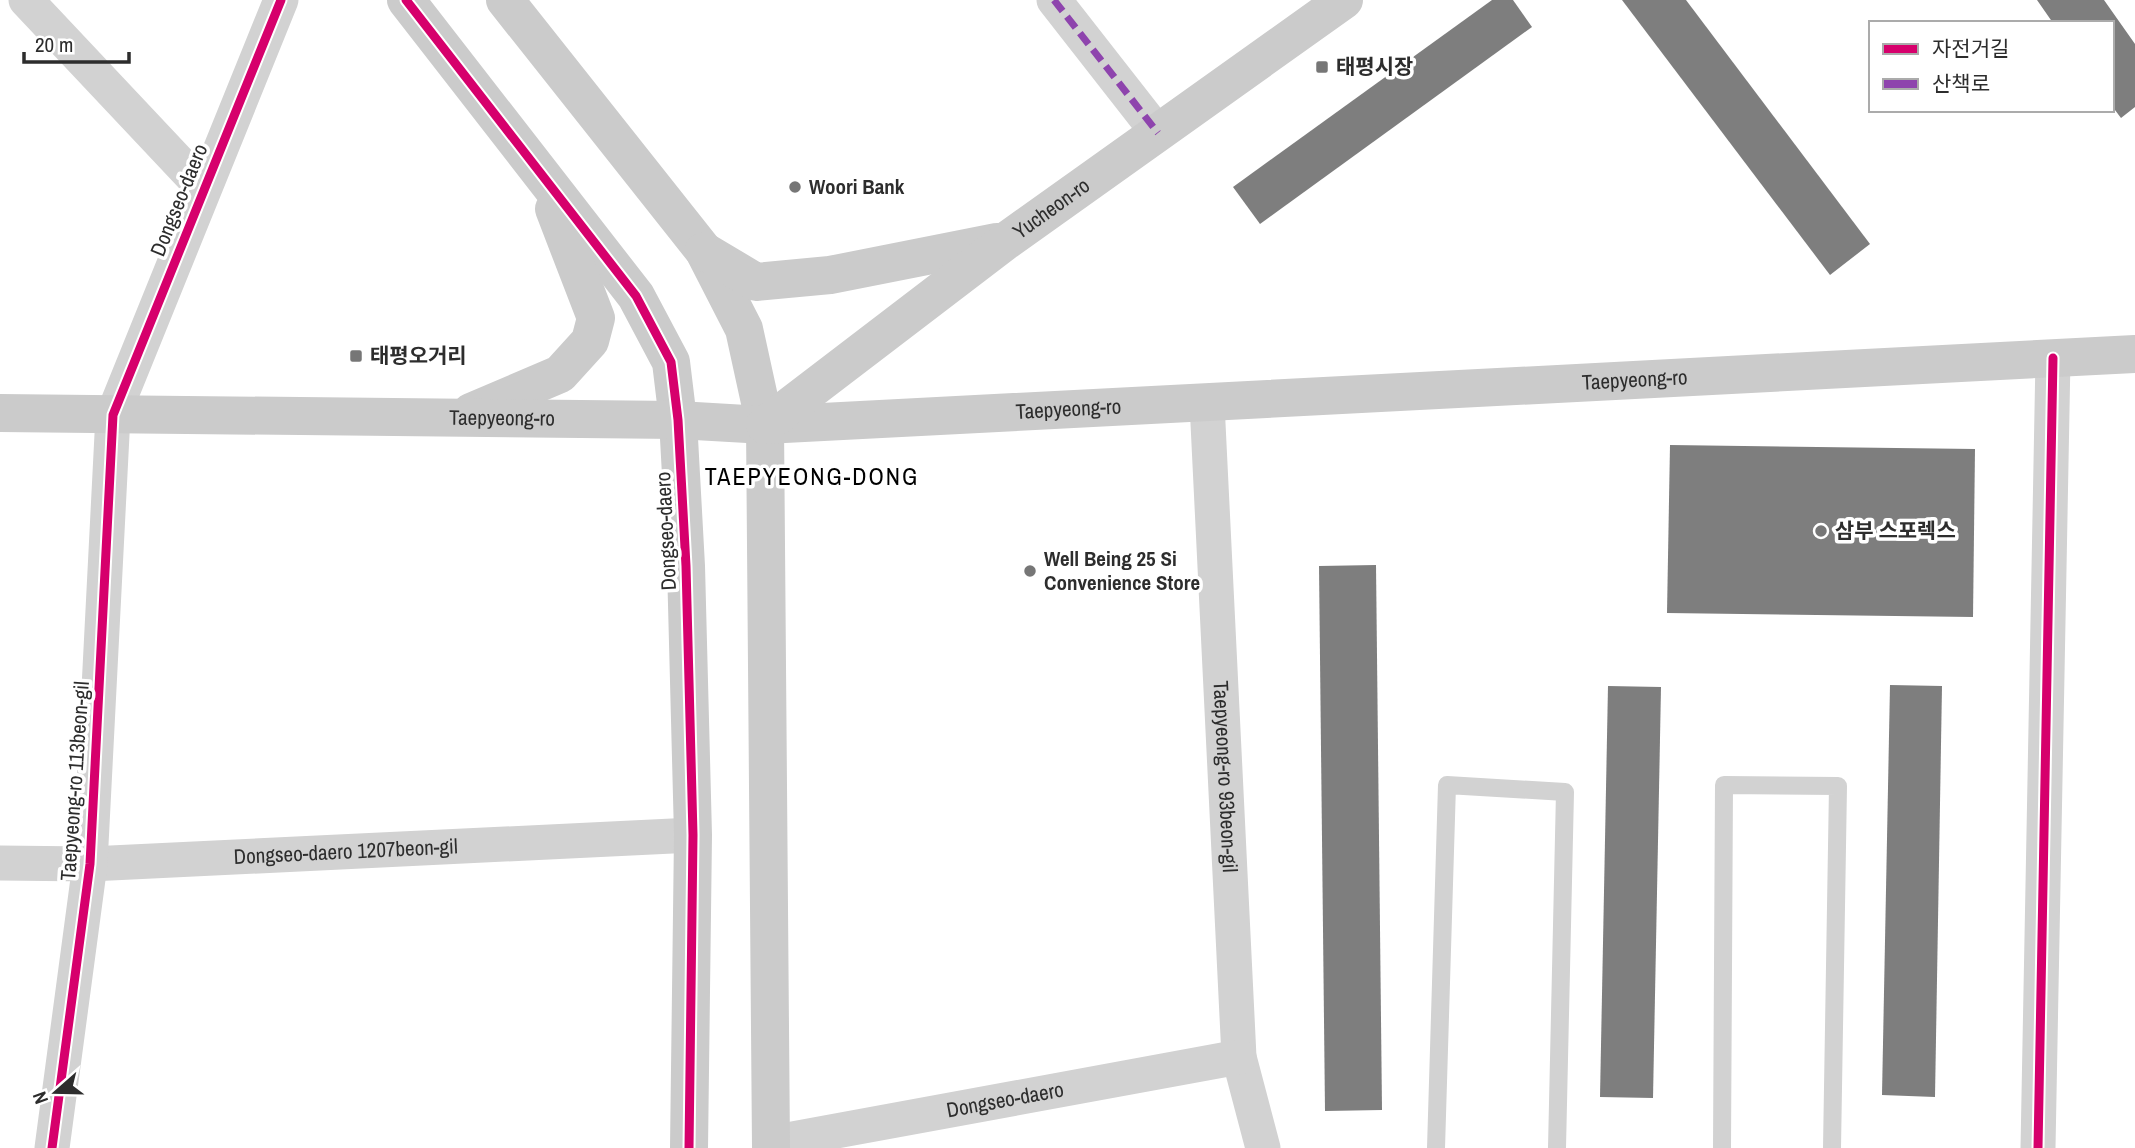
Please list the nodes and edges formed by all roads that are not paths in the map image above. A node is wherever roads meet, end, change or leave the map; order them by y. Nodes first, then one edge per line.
1 (26, 0) edge
2 (281, 0) edge
3 (405, 0) edge
4 (505, 0) edge
5 (1054, 0) edge
6 (1344, 0) edge
7 (1157, 133) junction
8 (538, 168) junction
9 (203, 188) junction
10 (1006, 241) junction
11 (704, 251) junction
12 (2135, 354) edge
13 (2053, 358) junction
14 (1207, 402) junction
15 (0, 414) edge
16 (113, 415) junction
17 (458, 418) junction
18 (678, 420) junction
19 (765, 425) junction
20 (693, 835) junction
21 (0, 863) edge
22 (90, 864) junction
23 (1239, 1057) junction
24 (771, 1145) edge
25 (52, 1148) edge
26 (688, 1148) edge
27 (1263, 1148) edge
28 (1436, 1148) edge
29 (1557, 1148) edge
30 (1722, 1148) edge
31 (1832, 1148) edge
32 (2038, 1148) edge

1 - 9 street
2 - 9 street, Dongseo-daero
3 - 8 street, Dongseo-daero
4 - 11 street, Dongseo-daero
5 - 7 street
6 - 7 street, Yucheon-ro
7 - 10 street, Yucheon-ro
8 - 17 street
8 - 18 street, Dongseo-daero
9 - 16 street, Dongseo-daero
10 - 11 street
10 - 19 street, Yucheon-ro
11 - 19 street, Dongseo-daero
12 - 13 street, Taepyeong-ro
13 - 14 street, Taepyeong-ro
13 - 32 street
14 - 19 street, Taepyeong-ro
14 - 23 street, Taepyeong-ro 93beon-gil
15 - 16 street, Taepyeong-ro
16 - 17 street, Taepyeong-ro
16 - 22 street, Taepyeong-ro 113beon-gil
17 - 18 street, Taepyeong-ro
18 - 19 street, Taepyeong-ro
18 - 20 street, Dongseo-daero
19 - 24 street, Dongseo-daero
20 - 22 street, Dongseo-daero 1207beon-gil
20 - 26 street, Dongseo-daero
21 - 22 street, Dongseo-daero 1207beon-gil
22 - 25 street, Taepyeong-ro 113beon-gil
23 - 24 street, Dongseo-daero
23 - 27 street, Taepyeong-ro 93beon-gil
28 - 29 lane
30 - 31 lane

